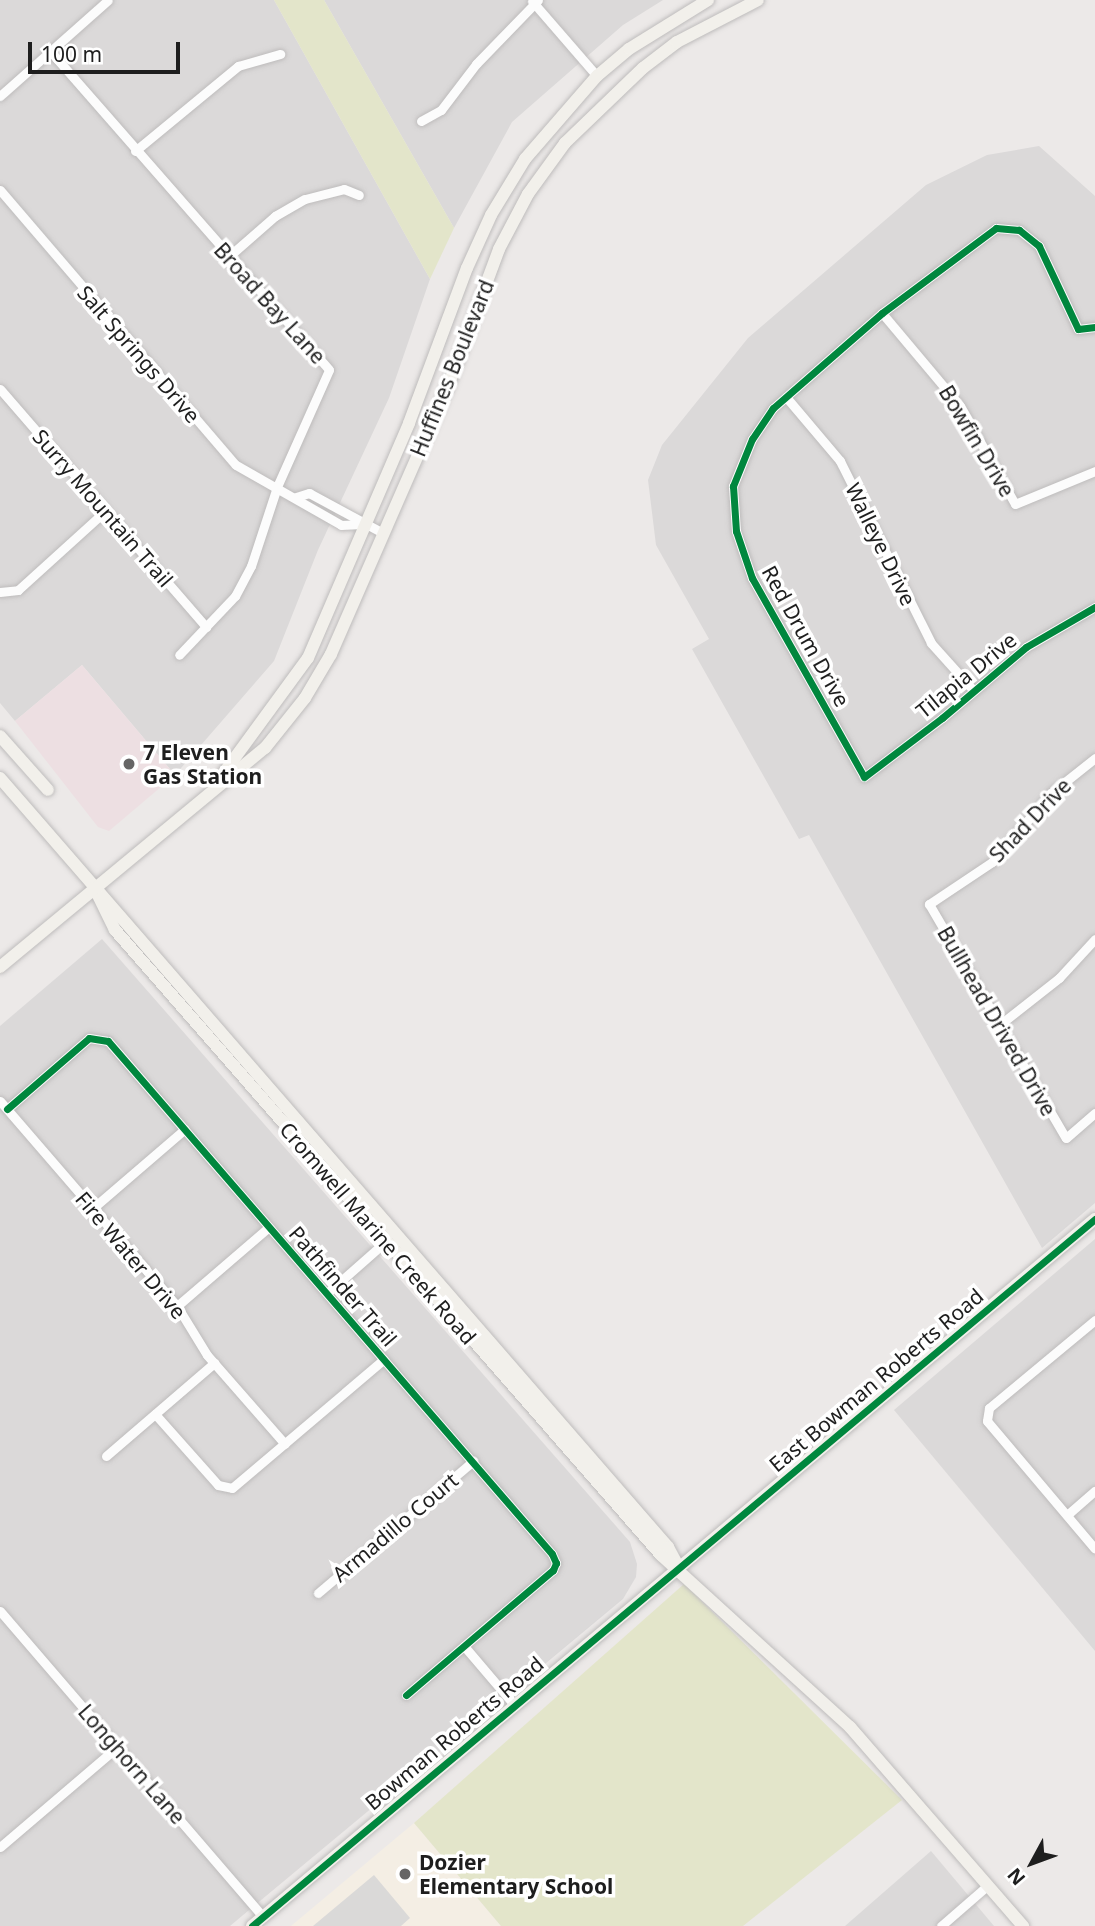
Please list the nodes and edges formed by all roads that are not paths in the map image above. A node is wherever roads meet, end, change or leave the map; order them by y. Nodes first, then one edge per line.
1 (108, 0) edge
2 (708, 0) edge
3 (534, 1) edge
4 (752, 1) edge
5 (51, 52) junction
6 (280, 54) dead end
7 (597, 76) junction
8 (0, 96) edge
9 (421, 121) dead end
10 (135, 151) junction
11 (0, 190) edge
12 (359, 195) dead end
13 (227, 258) junction
14 (882, 313) junction
15 (1095, 327) edge
16 (0, 389) edge
17 (786, 397) junction
18 (1095, 471) edge
19 (277, 487) junction
20 (296, 497) junction
21 (105, 511) junction
22 (362, 524) junction
23 (381, 532) junction
24 (0, 592) edge
25 (1095, 607) edge
26 (206, 627) junction
27 (179, 655) dead end
28 (974, 691) junction
29 (0, 736) edge
30 (1095, 758) edge
31 (864, 777) joint
32 (0, 778) edge
33 (48, 790) dead end
34 (211, 791) junction
35 (94, 887) junction
36 (929, 904) joint
37 (1095, 939) edge
38 (0, 967) edge
39 (998, 1026) junction
40 (3, 1105) edge
41 (1095, 1113) edge
42 (184, 1129) junction
43 (93, 1209) junction
44 (1095, 1219) edge
45 (269, 1227) junction
46 (385, 1242) junction
47 (327, 1293) junction
48 (177, 1306) junction
49 (1095, 1320) edge
50 (384, 1359) junction
51 (214, 1363) junction
52 (155, 1413) junction
53 (285, 1444) junction
54 (106, 1456) dead end
55 (472, 1461) junction
56 (1095, 1491) edge
57 (1067, 1516) junction
58 (1095, 1549) edge
59 (679, 1567) junction
60 (318, 1593) dead end
61 (0, 1611) edge
62 (464, 1646) junction
63 (406, 1695) dead end
64 (515, 1706) junction
65 (117, 1747) junction
66 (0, 1847) edge
67 (988, 1885) junction
68 (263, 1917) junction
69 (252, 1926) edge
70 (941, 1926) edge
71 (1023, 1926) edge

1 - 5 street
2 - 7 main road, Huffines Boulevard
3 - 7 street
3 - 9 street
4 - 23 main road, Huffines Boulevard
5 - 8 street
5 - 10 street, Broad Bay Lane
6 - 10 street
7 - 22 main road, Huffines Boulevard
10 - 13 street, Broad Bay Lane
11 - 19 street, Salt Springs Drive
12 - 13 street
13 - 19 street, Broad Bay Lane
14 - 15 street, Red Drum Drive
14 - 17 street, Red Drum Drive
14 - 18 street, Bowfin Drive
16 - 21 street, Surry Mountain Trail
17 - 28 street, Walleye Drive
17 - 31 street, Red Drum Drive
19 - 20 street, Salt Springs Drive
19 - 26 street, Broad Bay Lane
20 - 22 street, Salt Springs Drive
20 - 22 street, Salt Springs Drive
21 - 24 street
21 - 26 street, Surry Mountain Trail
22 - 23 street, Salt Springs Drive
22 - 34 main road, Huffines Boulevard
23 - 34 main road, Huffines Boulevard
25 - 28 street, Tilapia Drive
26 - 27 street, Broad Bay Lane
28 - 31 street, Tilapia Drive
29 - 33 main road
30 - 36 street, Shad Drive
32 - 35 main road, Cromwell Marine Creek Road
34 - 35 main road, Huffines Boulevard
35 - 38 main road, Huffines Boulevard
35 - 46 main road, Cromwell Marine Creek Road
35 - 59 main road, Cromwell Marine Creek Road
36 - 39 street, Bullhead Drived Drive
37 - 39 street
39 - 41 street, Bullhead Drived Drive
40 - 42 street, Pathfinder Trail
40 - 43 street, Fire Water Drive
42 - 43 street
42 - 45 street, Pathfinder Trail
43 - 48 street, Fire Water Drive
44 - 59 main road, East Bowman Roberts Road
45 - 47 street, Pathfinder Trail
45 - 48 street
46 - 47 street
46 - 59 main road, Cromwell Marine Creek Road
47 - 50 street, Pathfinder Trail
48 - 51 street, Fire Water Drive
49 - 57 street
50 - 53 street
50 - 55 street, Pathfinder Trail
51 - 52 street
51 - 53 street, Fire Water Drive
52 - 53 street
52 - 54 street
55 - 60 street, Armadillo Court
55 - 62 street, Pathfinder Trail
56 - 57 street
57 - 58 street
59 - 64 main road, Bowman Roberts Road
59 - 67 main road, Cromwell Marine Creek Road
61 - 65 street, Longhorn Lane
62 - 63 street
62 - 64 street
64 - 68 main road, Bowman Roberts Road
65 - 66 street
65 - 68 street, Longhorn Lane
67 - 70 street
67 - 71 main road, Cromwell Marine Creek Road
68 - 69 main road, Bowman Roberts Road

